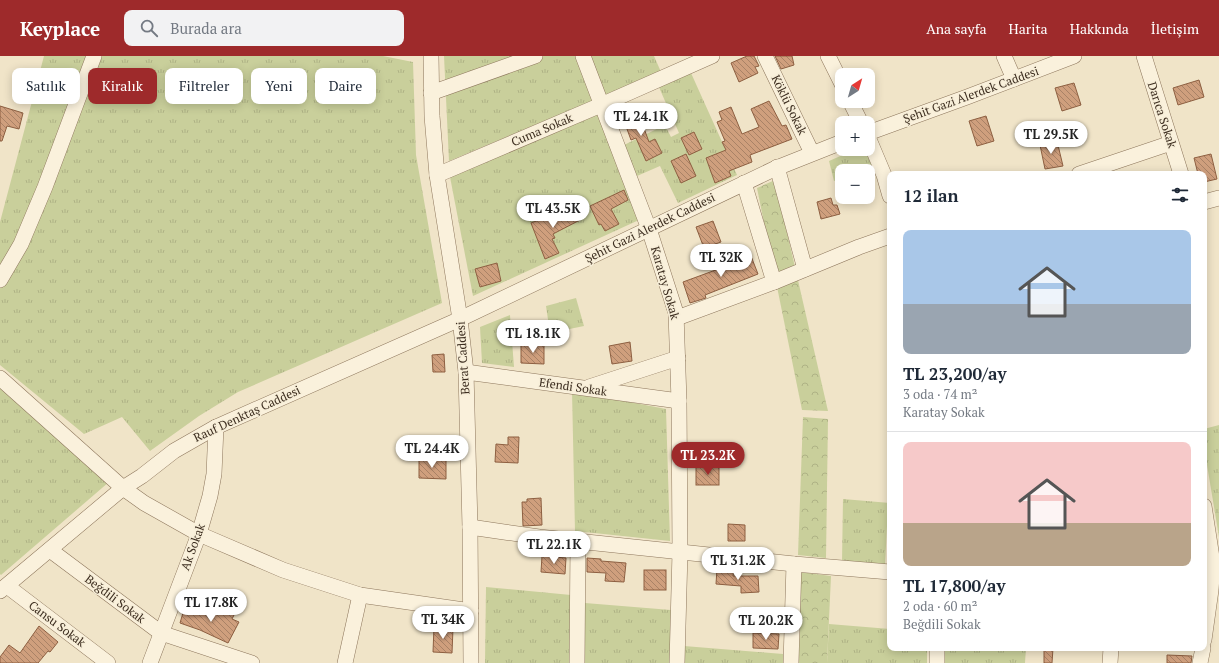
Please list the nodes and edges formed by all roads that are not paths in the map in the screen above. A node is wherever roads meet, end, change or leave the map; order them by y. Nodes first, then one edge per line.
1 (94, 56) edge
2 (431, 56) edge
3 (535, 56) edge
4 (583, 56) edge
5 (712, 56) edge
6 (765, 56) edge
7 (828, 56) edge
8 (1004, 56) edge
9 (1074, 56) edge
10 (1144, 56) edge
11 (835, 70) edge
12 (1014, 79) junction
13 (431, 94) junction
14 (601, 105) junction
15 (875, 130) edge
16 (1171, 143) junction
17 (835, 145) edge
18 (812, 153) junction
19 (875, 154) edge
20 (777, 167) junction
21 (1088, 171) edge
22 (1180, 171) edge
23 (437, 175) junction
24 (744, 183) junction
25 (887, 186) edge
26 (1219, 198) edge
27 (1207, 201) edge
28 (649, 229) junction
29 (887, 237) edge
30 (805, 269) junction
31 (0, 280) edge
32 (774, 282) junction
33 (677, 318) junction
34 (460, 319) junction
35 (678, 358) junction
36 (466, 372) junction
37 (0, 378) edge
38 (585, 388) junction
39 (679, 401) junction
40 (216, 427) junction
41 (123, 488) junction
42 (1207, 525) edge
43 (470, 527) junction
44 (199, 534) junction
45 (578, 541) junction
46 (50, 550) junction
47 (680, 552) junction
48 (794, 564) junction
49 (887, 572) edge
50 (3, 588) edge
51 (1208, 590) edge
52 (360, 595) junction
53 (471, 611) junction
54 (161, 633) junction
55 (1209, 635) edge
56 (937, 651) edge
57 (1111, 651) edge
58 (1202, 651) edge
59 (108, 663) edge
60 (150, 663) edge
61 (252, 663) edge
62 (345, 663) edge
63 (471, 663) edge
64 (577, 663) edge
65 (677, 663) edge
66 (791, 663) edge
67 (937, 663) edge
68 (1110, 663) edge
69 (1200, 663) edge

1 - 31 street
2 - 13 street, Berat Caddesi
3 - 13 street
4 - 14 street, Karatay Sokak
5 - 14 street, Cuma Sokak
6 - 18 street, Köklü Sokak
7 - 11 street
8 - 12 street
9 - 12 street, Şehit Gazi Alerdek Caddesi
10 - 16 street, Darıca Sokak
12 - 15 street, Şehit Gazi Alerdek Caddesi
13 - 23 street, Berat Caddesi
14 - 23 street, Cuma Sokak
14 - 28 street, Karatay Sokak
16 - 21 street
16 - 22 street, Darıca Sokak
17 - 18 street, Şehit Gazi Alerdek Caddesi
18 - 20 street, Şehit Gazi Alerdek Caddesi
19 - 25 street
20 - 24 street, Şehit Gazi Alerdek Caddesi
20 - 30 street
23 - 34 street, Berat Caddesi
24 - 28 street, Şehit Gazi Alerdek Caddesi
24 - 32 street
26 - 27 street
28 - 33 street, Karatay Sokak
28 - 34 street, Şehit Gazi Alerdek Caddesi
29 - 30 street
30 - 32 street
32 - 33 street
33 - 35 street, Karatay Sokak
34 - 36 street, Berat Caddesi
34 - 40 street, Rauf Denktaş Caddesi
35 - 38 street
35 - 39 street, Karatay Sokak
36 - 38 street, Efendi Sokak
36 - 43 street, Berat Caddesi
37 - 41 street
38 - 39 street, Efendi Sokak
39 - 47 street, Karatay Sokak
40 - 41 street, Rauf Denktaş Caddesi
40 - 44 street, Ak Sokak
41 - 44 street
41 - 46 street, Rauf Denktaş Caddesi
42 - 51 street
43 - 45 street
43 - 53 street, Berat Caddesi
44 - 52 street
44 - 54 street, Ak Sokak
45 - 47 street
45 - 64 street
46 - 50 street, Rauf Denktaş Caddesi
46 - 54 street, Beğdili Sokak
47 - 48 street
47 - 65 street, Karatay Sokak
48 - 49 street
48 - 66 street
50 - 59 street, Cansu Sokak
51 - 55 street
52 - 53 street
52 - 62 street
53 - 63 street, Berat Caddesi
54 - 60 street, Ak Sokak
54 - 61 street, Beğdili Sokak
56 - 67 street
57 - 68 street
58 - 69 street

